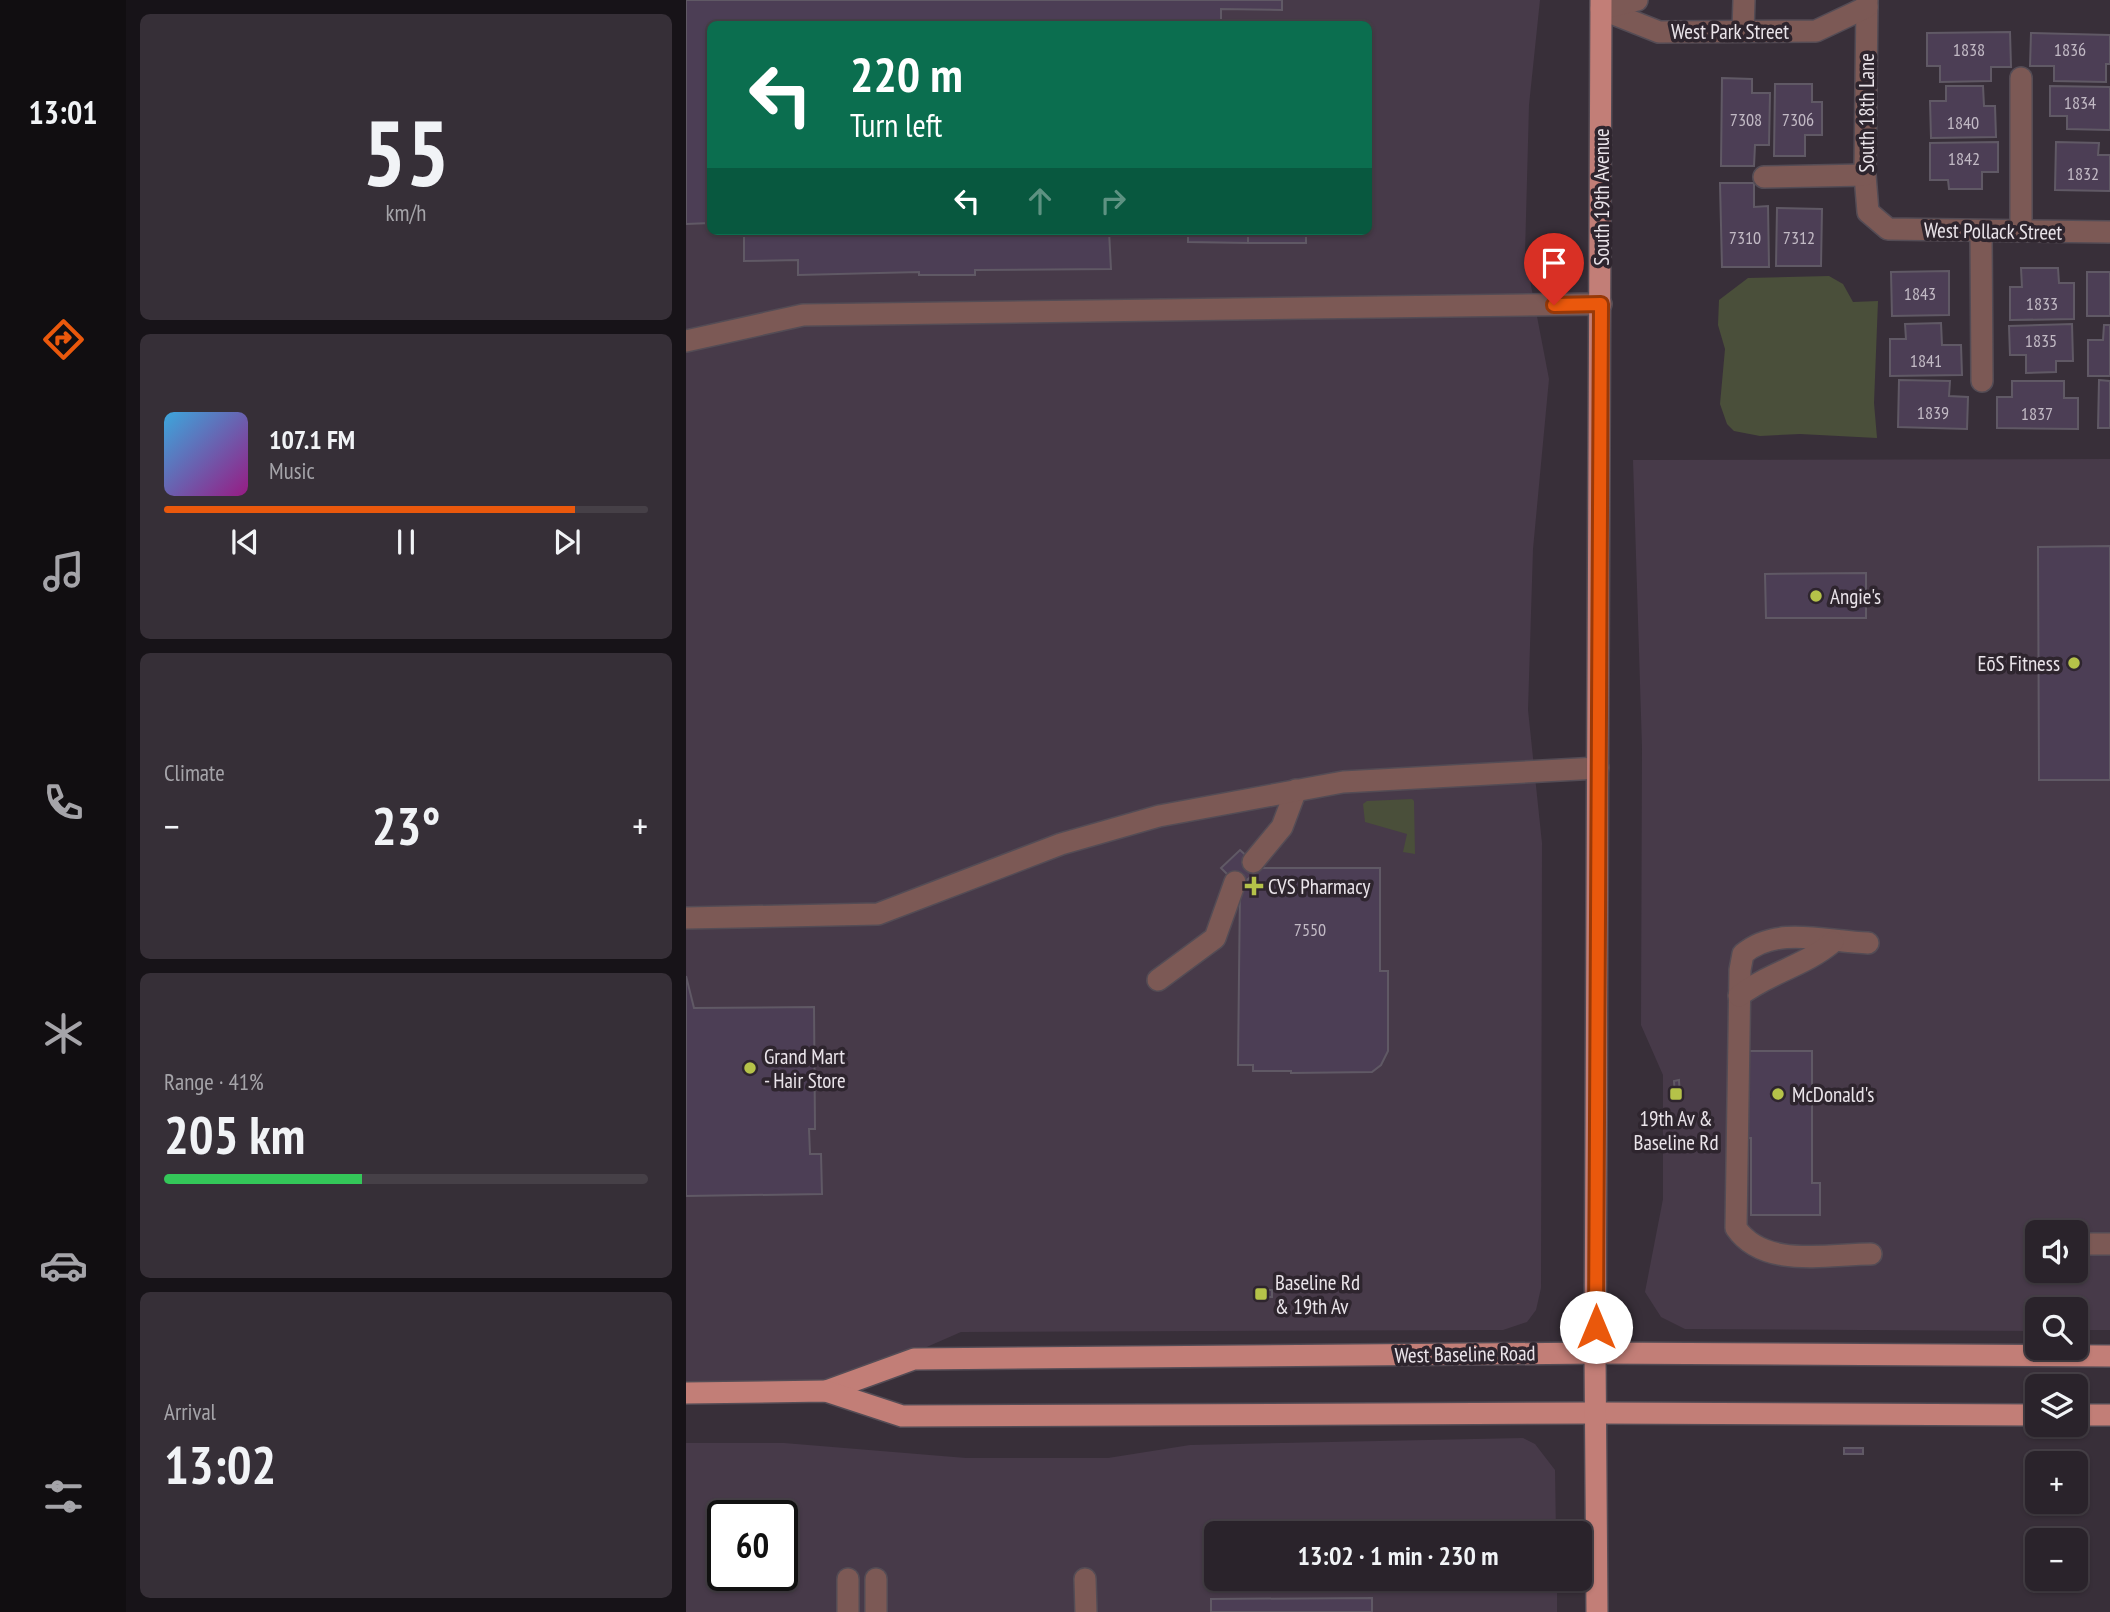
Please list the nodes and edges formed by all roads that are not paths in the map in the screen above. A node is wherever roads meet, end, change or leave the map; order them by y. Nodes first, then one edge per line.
1 (1637, 0) edge
2 (1744, 0) edge
3 (1840, 0) edge
4 (1867, 4) edge
5 (1601, 5) edge
6 (1743, 31) junction
7 (2021, 78) dead end
8 (1865, 175) junction
9 (1764, 177) dead end
10 (1878, 221) joint
11 (1981, 231) junction
12 (2021, 231) junction
13 (2110, 232) edge
14 (1601, 304) junction
15 (686, 341) edge
16 (1982, 381) dead end
17 (1598, 768) junction
18 (1296, 790) junction
19 (1253, 862) dead end
20 (1235, 882) dead end
21 (686, 918) edge
22 (1833, 942) junction
23 (1868, 943) dead end
24 (1158, 980) dead end
25 (1739, 996) junction
26 (2088, 1244) edge
27 (2110, 1244) edge
28 (1871, 1254) dead end
29 (1595, 1353) junction
30 (2110, 1356) edge
31 (827, 1391) junction
32 (686, 1393) edge
33 (1596, 1413) junction
34 (2025, 1415) edge
35 (2088, 1415) edge
36 (2110, 1415) edge
37 (848, 1579) dead end
38 (876, 1579) dead end
39 (1085, 1579) dead end
40 (848, 1612) edge
41 (876, 1612) edge
42 (1086, 1612) edge
43 (1598, 1612) edge

1 - 5 street
2 - 6 street
3 - 4 street
4 - 6 street, West Park Street
4 - 8 street, South 18th Lane
5 - 6 street, West Park Street
5 - 14 main road, South 19th Avenue
7 - 12 street
8 - 9 street
8 - 10 street, South 18th Lane
10 - 11 street, West Pollack Street
11 - 12 street, West Pollack Street
11 - 16 street
12 - 13 street, West Pollack Street
14 - 15 street
14 - 17 main road, South 19th Avenue
17 - 18 street
17 - 29 main road, South 19th Avenue
18 - 19 street
18 - 21 street
20 - 24 street
22 - 23 street
22 - 25 street
22 - 25 street
25 - 28 street
26 - 27 street
29 - 30 main road, West Baseline Road
29 - 31 main road, West Baseline Road
29 - 33 main road, South 19th Avenue
31 - 32 main road, West Baseline Road
31 - 33 main road, West Baseline Road
33 - 34 main road, West Baseline Road
33 - 43 main road, South 19th Avenue
35 - 36 main road
37 - 40 street
38 - 41 street
39 - 42 street

